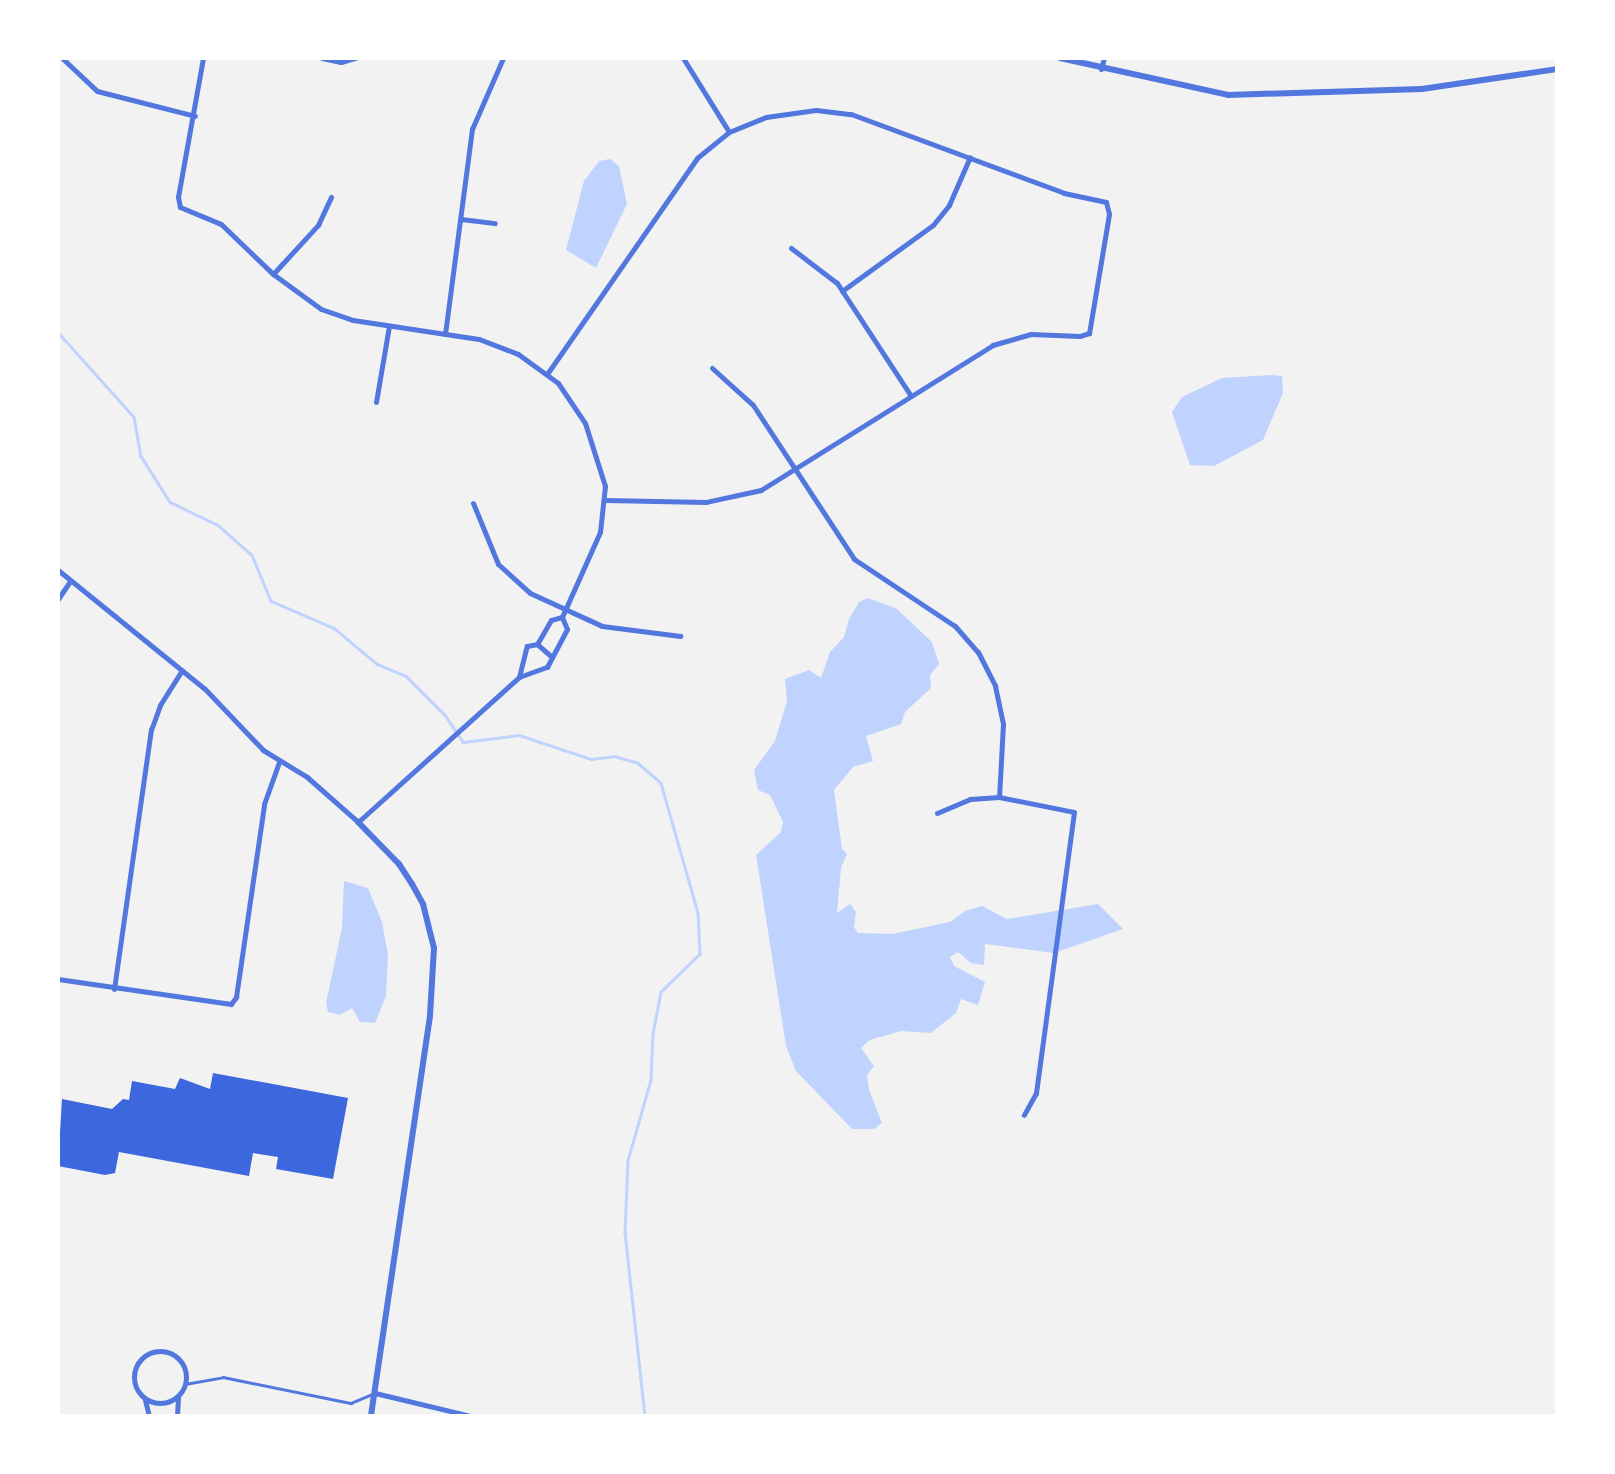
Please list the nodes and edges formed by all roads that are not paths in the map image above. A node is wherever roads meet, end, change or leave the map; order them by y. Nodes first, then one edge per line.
1 (62, 58) edge
2 (203, 58) edge
3 (321, 58) edge
4 (355, 58) edge
5 (503, 58) edge
6 (683, 58) edge
7 (1060, 58) edge
8 (1104, 58) edge
9 (1101, 69) junction
10 (1557, 69) edge
11 (195, 116) junction
12 (729, 132) junction
13 (970, 158) junction
14 (331, 197) dead end
15 (461, 219) junction
16 (495, 223) dead end
17 (792, 248) dead end
18 (273, 274) junction
19 (842, 291) junction
20 (389, 326) junction
21 (444, 334) junction
22 (712, 368) dead end
23 (547, 374) junction
24 (911, 396) junction
25 (376, 402) dead end
26 (797, 470) junction
27 (605, 499) junction
28 (473, 503) dead end
29 (58, 570) edge
30 (70, 581) junction
31 (58, 599) edge
32 (563, 614) junction
33 (680, 636) dead end
34 (537, 644) junction
35 (551, 656) junction
36 (182, 670) junction
37 (519, 677) junction
38 (279, 762) junction
39 (999, 797) junction
40 (937, 813) dead end
41 (358, 822) junction
42 (58, 979) edge
43 (114, 989) junction
44 (1024, 1115) dead end
45 (185, 1384) junction
46 (375, 1393) junction
47 (178, 1396) junction
48 (145, 1400) junction
49 (149, 1416) edge
50 (177, 1416) edge
51 (371, 1416) edge
52 (471, 1416) edge

1 - 11 street
2 - 11 street
3 - 4 street
5 - 15 street
6 - 12 street
7 - 9 street
8 - 9 street
9 - 10 street
11 - 18 street
12 - 13 street
12 - 23 street
13 - 19 street
13 - 24 street
14 - 18 street
15 - 16 street
15 - 21 street
17 - 19 street
18 - 20 street
19 - 24 street
20 - 21 street
20 - 25 street
21 - 23 street
22 - 26 street
23 - 27 street
24 - 26 street
26 - 27 street
26 - 39 street
27 - 32 street
28 - 32 street
29 - 30 street
30 - 31 street
30 - 36 street
32 - 33 street
32 - 34 street
32 - 35 street
34 - 35 street
34 - 37 street
35 - 37 street
36 - 38 street
36 - 43 street
37 - 41 street
38 - 41 street
38 - 43 street
39 - 40 street
39 - 44 street
41 - 46 street
42 - 43 street
45 - 46 lane
45 - 47 street
45 - 48 street
46 - 51 street
46 - 52 street
47 - 48 street
47 - 50 street
48 - 49 street

